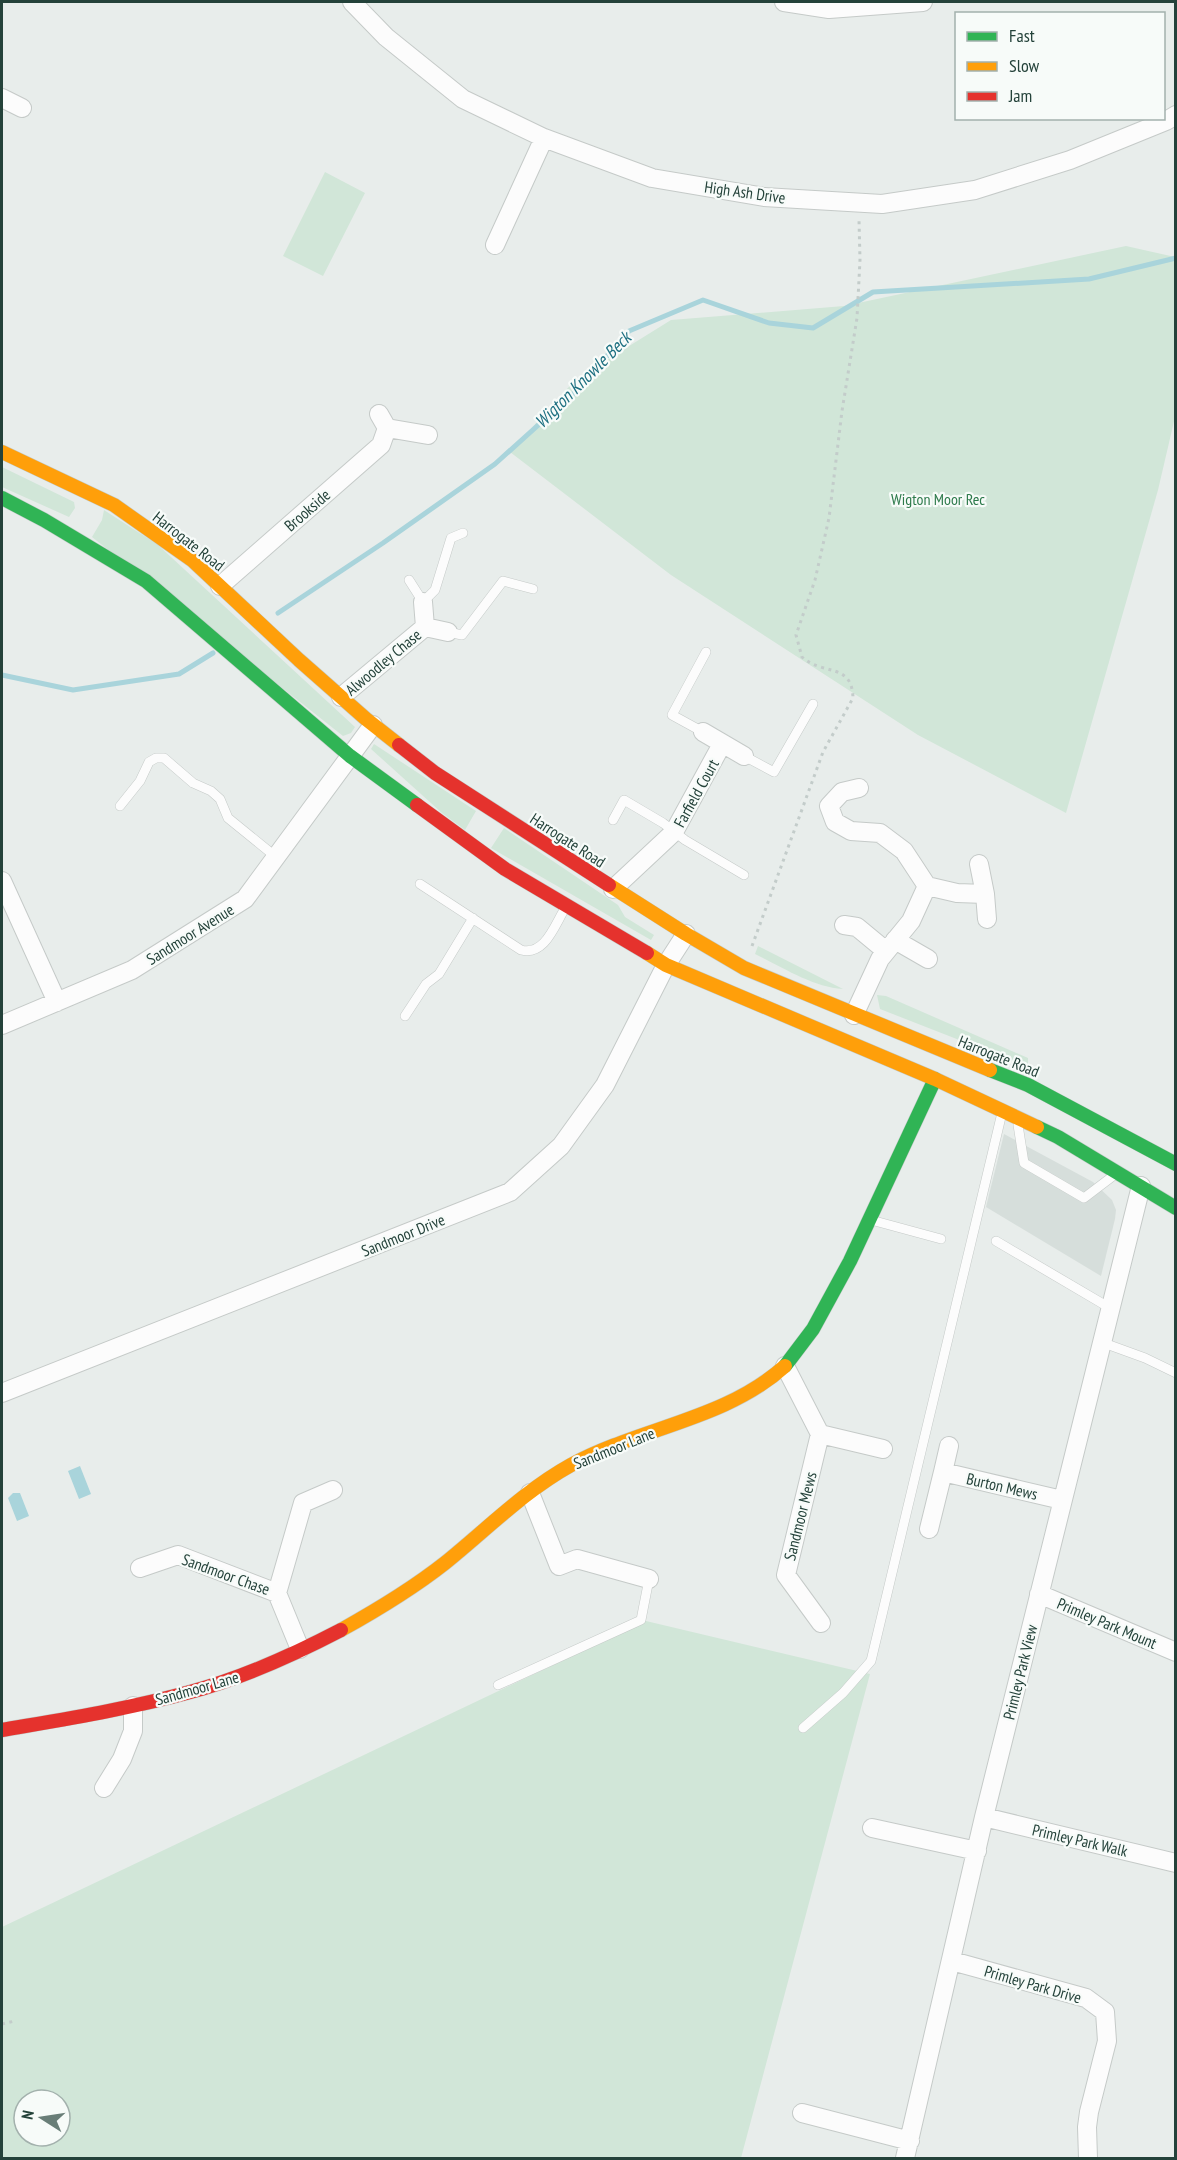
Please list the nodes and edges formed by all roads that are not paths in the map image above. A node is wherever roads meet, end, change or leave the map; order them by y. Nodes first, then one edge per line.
1 (352, 2) edge
2 (784, 2) edge
3 (923, 2) edge
4 (2, 98) edge
5 (22, 108) dead end
6 (1176, 115) edge
7 (544, 138) junction
8 (495, 245) dead end
9 (428, 435) dead end
10 (2, 452) edge
11 (67, 482) junction
12 (2, 498) edge
13 (89, 510) dead end
14 (463, 533) dead end
15 (409, 580) dead end
16 (220, 586) junction
17 (533, 589) dead end
18 (423, 602) junction
19 (425, 627) junction
20 (448, 632) joint
21 (706, 652) dead end
22 (341, 697) junction
23 (813, 704) dead end
24 (373, 725) junction
25 (703, 732) joint
26 (722, 744) junction
27 (350, 756) junction
28 (744, 756) joint
29 (859, 788) dead end
30 (120, 806) dead end
31 (613, 820) dead end
32 (674, 832) junction
33 (276, 857) junction
34 (979, 864) dead end
35 (744, 875) dead end
36 (922, 875) junction
37 (2, 881) edge
38 (420, 884) dead end
39 (613, 889) junction
40 (985, 894) junction
41 (567, 906) junction
42 (473, 918) junction
43 (987, 919) dead end
44 (844, 925) dead end
45 (686, 934) junction
46 (891, 945) junction
47 (928, 959) dead end
48 (666, 964) junction
49 (57, 1002) junction
50 (405, 1016) dead end
51 (854, 1016) junction
52 (2, 1025) edge
53 (935, 1079) junction
54 (1041, 1091) junction
55 (1040, 1107) dead end
56 (1002, 1111) junction
57 (1017, 1118) junction
58 (1059, 1123) dead end
59 (1175, 1161) edge
60 (1118, 1172) junction
61 (1141, 1186) junction
62 (1176, 1208) edge
63 (871, 1220) junction
64 (941, 1239) dead end
65 (996, 1242) dead end
66 (1110, 1308) junction
67 (1101, 1342) junction
68 (785, 1366) junction
69 (1176, 1373) edge
70 (2, 1393) edge
71 (820, 1434) junction
72 (949, 1446) dead end
73 (883, 1449) dead end
74 (943, 1472) junction
75 (333, 1490) dead end
76 (530, 1493) junction
77 (1062, 1500) junction
78 (930, 1528) dead end
79 (140, 1568) dead end
80 (649, 1579) joint
81 (277, 1593) junction
82 (1039, 1594) junction
83 (821, 1623) dead end
84 (300, 1649) junction
85 (1176, 1652) edge
86 (498, 1685) dead end
87 (134, 1706) junction
88 (803, 1728) dead end
89 (2, 1730) edge
90 (104, 1788) dead end
91 (984, 1817) junction
92 (872, 1828) dead end
93 (977, 1851) junction
94 (1176, 1863) edge
95 (952, 1961) junction
96 (802, 2113) dead end
97 (910, 2140) junction
98 (905, 2158) edge
99 (1088, 2158) edge

1 - 7 street, High Ash Drive
2 - 3 street
4 - 5 street
6 - 7 street, High Ash Drive
7 - 8 street
9 - 16 street, Brookside
10 - 11 main road, Harrogate Road
11 - 13 main road
11 - 16 main road, Harrogate Road
12 - 27 main road
14 - 18 lane
15 - 18 lane
16 - 22 main road, Harrogate Road
17 - 20 lane
18 - 19 street, Alwoodley Chase
19 - 20 street, Alwoodley Chase
19 - 22 street, Alwoodley Chase
21 - 25 lane
22 - 24 main road, Harrogate Road
23 - 28 lane
24 - 27 street, Sandmoor Avenue
24 - 39 main road, Harrogate Road
25 - 26 street, Farfield Court
26 - 28 street, Farfield Court
26 - 32 street, Farfield Court
27 - 33 street, Sandmoor Avenue
27 - 41 main road
29 - 36 street
30 - 33 lane
31 - 32 lane
32 - 35 lane
32 - 39 street, Farfield Court
33 - 49 street, Sandmoor Avenue
34 - 40 street
36 - 40 street
36 - 46 street
37 - 49 street
38 - 42 lane
39 - 45 main road, Harrogate Road
40 - 43 street
41 - 42 lane
41 - 48 main road
42 - 50 lane
44 - 46 street
45 - 48 street, Sandmoor Drive
45 - 51 main road, Harrogate Road
46 - 47 street
46 - 51 street
48 - 53 main road
48 - 70 street, Sandmoor Drive
49 - 52 street, Sandmoor Avenue
51 - 54 main road, Harrogate Road
53 - 56 main road
53 - 63 main road, Sandmoor Lane
54 - 55 main road
54 - 59 main road, Harrogate Road
56 - 57 main road
56 - 88 lane
57 - 60 main road
57 - 60 lane
58 - 61 main road
60 - 61 main road
61 - 62 main road
61 - 66 street, Primley Park View
63 - 64 lane
63 - 68 main road, Sandmoor Lane
65 - 66 lane
66 - 67 street, Primley Park View
67 - 69 lane
67 - 77 street, Primley Park View
68 - 71 street
68 - 76 main road, Sandmoor Lane
71 - 73 street
71 - 83 street, Sandmoor Mews
72 - 74 street, Burton Mews
74 - 77 street, Burton Mews
74 - 78 street, Burton Mews
75 - 81 street, Sandmoor Chase
76 - 80 street
76 - 84 main road, Sandmoor Lane
77 - 82 street, Primley Park View
79 - 81 street, Sandmoor Chase
80 - 86 lane
81 - 84 street, Sandmoor Chase
82 - 85 street, Primley Park Mount
82 - 91 street, Primley Park View
84 - 87 main road, Sandmoor Lane
87 - 89 main road, Sandmoor Lane
87 - 90 street, Sandmoor Lane
91 - 93 street, Primley Park View
91 - 94 street, Primley Park Walk
92 - 93 street
93 - 95 street, Primley Park View
95 - 97 street, Primley Park View
95 - 99 street, Primley Park Drive
96 - 97 street
97 - 98 street, Primley Park View

